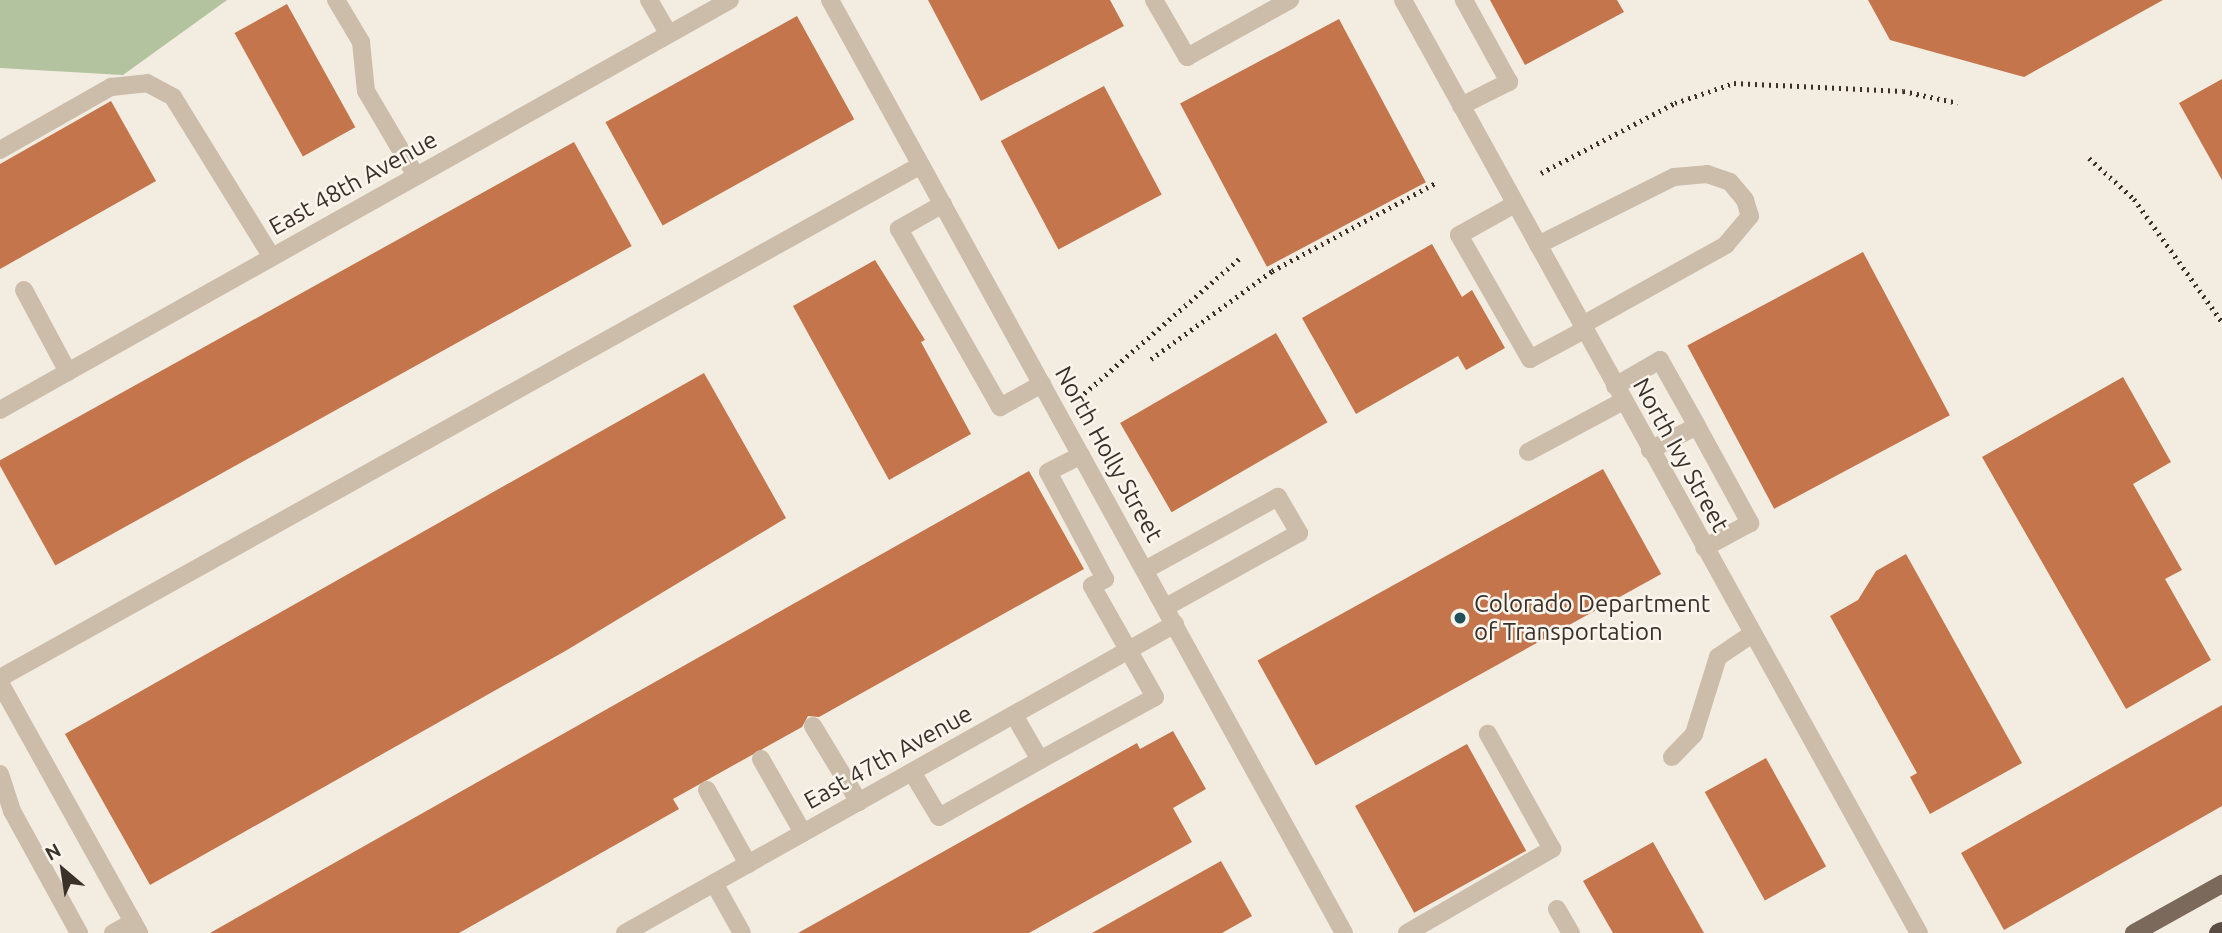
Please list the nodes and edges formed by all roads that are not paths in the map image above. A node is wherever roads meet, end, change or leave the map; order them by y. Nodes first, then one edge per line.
1 (336, 0) edge
2 (649, 0) edge
3 (730, 0) edge
4 (830, 0) edge
5 (1154, 0) edge
6 (1290, 0) edge
7 (1464, 0) edge
8 (1409, 2) edge
9 (669, 34) junction
10 (1461, 106) junction
11 (0, 150) edge
12 (921, 165) junction
13 (416, 176) junction
14 (943, 204) junction
15 (1515, 204) junction
16 (1538, 245) junction
17 (272, 257) junction
18 (24, 290) dead end
19 (1583, 327) junction
20 (68, 372) junction
21 (1042, 384) junction
22 (1619, 393) junction
23 (0, 410) edge
24 (1697, 426) junction
25 (1650, 450) junction
26 (1528, 452) dead end
27 (1081, 455) junction
28 (1704, 548) junction
29 (1145, 570) junction
30 (1166, 607) junction
31 (1175, 624) junction
32 (1752, 634) junction
33 (1129, 650) junction
34 (0, 680) edge
35 (1014, 715) junction
36 (813, 726) dead end
37 (1488, 734) dead end
38 (1672, 757) dead end
39 (761, 759) dead end
40 (1040, 760) junction
41 (912, 772) junction
42 (0, 774) edge
43 (707, 790) dead end
44 (859, 802) junction
45 (803, 833) junction
46 (748, 864) junction
47 (714, 883) junction
48 (2222, 884) edge
49 (1557, 909) dead end
50 (136, 927) edge
51 (79, 933) edge
52 (113, 933) edge
53 (625, 933) edge
54 (742, 933) edge
55 (1344, 933) edge
56 (1407, 933) edge
57 (1571, 933) edge
58 (1919, 933) edge
59 (2134, 933) edge

1 - 13 street
2 - 9 street
3 - 9 street, East 48th Avenue
4 - 12 street, North Holly Street
5 - 6 street
7 - 10 street
8 - 10 street, North Ivy Street
9 - 13 street, East 48th Avenue
10 - 15 street, North Ivy Street
11 - 17 street
12 - 14 street, North Holly Street
12 - 34 street
13 - 17 street, East 48th Avenue
14 - 21 street, North Holly Street
14 - 21 street
15 - 16 street, North Ivy Street
15 - 19 street
16 - 19 street, North Ivy Street
16 - 19 street
17 - 20 street, East 48th Avenue
18 - 20 street
19 - 22 street, North Ivy Street
20 - 23 street, East 48th Avenue
21 - 27 street, North Holly Street
22 - 24 street
22 - 25 street, North Ivy Street
22 - 26 street
24 - 25 street
24 - 28 street
25 - 28 street, North Ivy Street
27 - 29 street, North Holly Street
27 - 33 street
28 - 32 street, North Ivy Street
29 - 30 street, North Holly Street
29 - 30 street
30 - 31 street, North Holly Street
31 - 33 street, East 47th Avenue
31 - 55 street, North Holly Street
32 - 38 street
32 - 58 street, North Ivy Street
33 - 35 street, East 47th Avenue
33 - 40 street
34 - 50 street
35 - 40 street
35 - 41 street, East 47th Avenue
36 - 44 street
37 - 56 street
39 - 45 street
40 - 41 street
41 - 44 street, East 47th Avenue
42 - 51 street
43 - 46 street
44 - 45 street, East 47th Avenue
45 - 46 street, East 47th Avenue
46 - 47 street, East 47th Avenue
47 - 53 street, East 47th Avenue
47 - 54 street
48 - 59 main road
49 - 57 street
50 - 52 street

